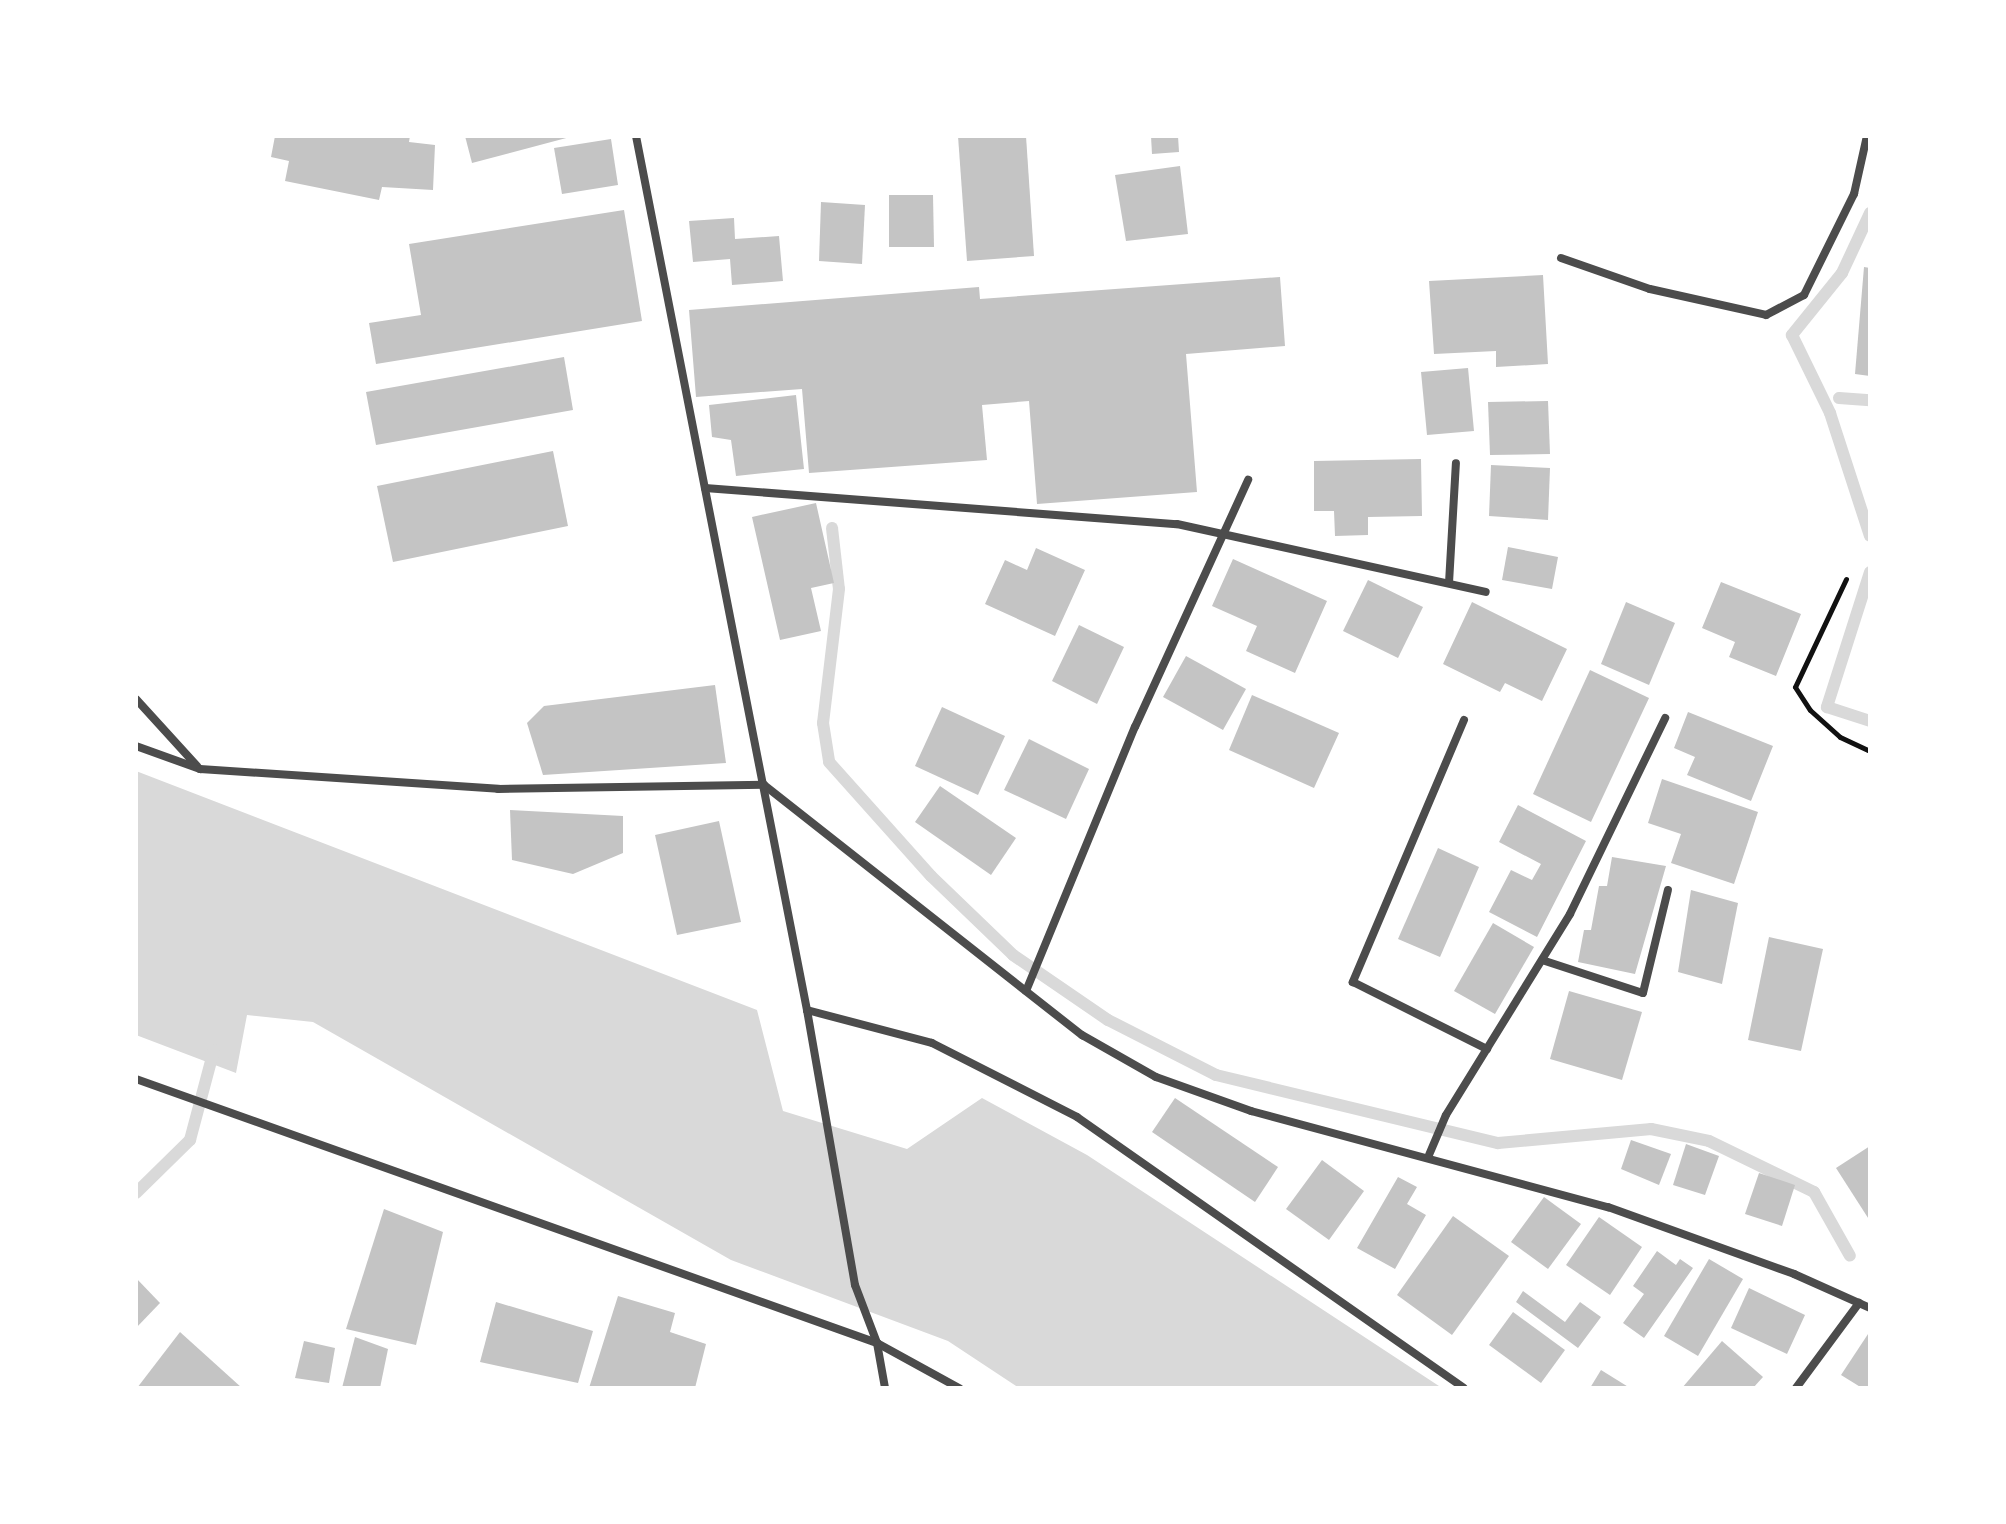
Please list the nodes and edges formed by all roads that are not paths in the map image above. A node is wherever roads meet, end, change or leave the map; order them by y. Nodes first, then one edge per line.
1 (636, 136) edge
2 (1867, 136) edge
3 (1561, 258) dead end
4 (1456, 463) dead end
5 (1248, 480) dead end
6 (705, 488) junction
7 (1224, 532) junction
8 (1449, 583) junction
9 (1486, 592) dead end
10 (136, 699) edge
11 (1665, 718) dead end
12 (1464, 720) dead end
13 (136, 746) edge
14 (200, 769) junction
15 (764, 785) junction
16 (1668, 890) dead end
17 (1542, 960) junction
18 (1026, 991) junction
19 (807, 1010) junction
20 (1487, 1049) junction
21 (136, 1079) edge
22 (1429, 1155) junction
23 (1859, 1303) junction
24 (1870, 1308) edge
25 (877, 1343) junction
26 (885, 1388) edge
27 (959, 1388) edge
28 (1464, 1388) edge
29 (1796, 1388) edge

1 - 6 street
2 - 3 street
4 - 8 street
5 - 7 street
6 - 7 street
6 - 15 street
7 - 8 street
7 - 18 street
8 - 9 street
10 - 14 street
11 - 17 street
12 - 20 street
13 - 14 street
14 - 15 street
15 - 18 street
15 - 19 street
16 - 17 street
17 - 20 street
18 - 22 street
19 - 25 street
19 - 28 street
20 - 22 street
21 - 25 street
22 - 23 street
23 - 24 street
23 - 29 street
25 - 26 street
25 - 27 street

